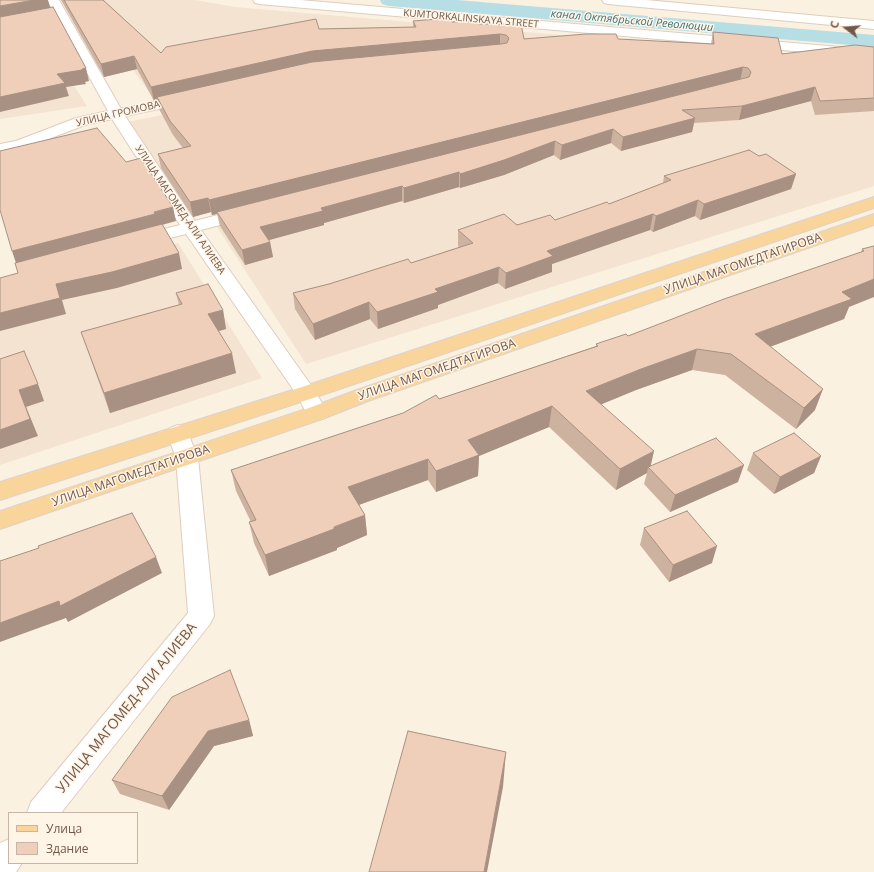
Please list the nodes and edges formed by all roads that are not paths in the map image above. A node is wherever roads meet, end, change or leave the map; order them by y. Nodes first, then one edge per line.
1 (259, 0) edge
2 (608, 0) edge
3 (53, 10) edge
4 (874, 25) edge
5 (874, 54) edge
6 (200, 96) edge
7 (117, 115) junction
8 (81, 121) junction
9 (15, 131) dead end
10 (0, 149) edge
11 (874, 202) edge
12 (266, 208) edge
13 (874, 219) edge
14 (190, 227) junction
15 (122, 246) edge
16 (306, 392) junction
17 (318, 413) junction
18 (178, 433) junction
19 (187, 458) junction
20 (0, 491) edge
21 (0, 520) edge
22 (43, 812) edge
23 (8, 856) edge
24 (0, 866) edge

1 - 5 street, KUMTORKALINSKAYA STREET
2 - 4 street
3 - 7 street, УЛИЦА МАГОМЕД-АЛИ АЛИЕВА
6 - 7 street, УЛИЦА ГРОМОВА
7 - 8 street, УЛИЦА ГРОМОВА
7 - 14 street, УЛИЦА МАГОМЕД-АЛИ АЛИЕВА
8 - 9 street
8 - 10 street, УЛИЦА ГРОМОВА
11 - 16 main road, УЛИЦА МАГОМЕДТАГИРОВА
12 - 14 street
13 - 17 main road, УЛИЦА МАГОМЕДТАГИРОВА
14 - 15 street
14 - 16 street, УЛИЦА МАГОМЕД-АЛИ АЛИЕВА
16 - 17 street, УЛИЦА МАГОМЕД-АЛИ АЛИЕВА
16 - 18 main road, УЛИЦА МАГОМЕДТАГИРОВА
17 - 19 main road, УЛИЦА МАГОМЕДТАГИРОВА
18 - 19 street, УЛИЦА МАГОМЕД-АЛИ АЛИЕВА
18 - 20 main road, УЛИЦА МАГОМЕДТАГИРОВА
19 - 21 main road, УЛИЦА МАГОМЕДТАГИРОВА
19 - 22 street, УЛИЦА МАГОМЕД-АЛИ АЛИЕВА
23 - 24 street

